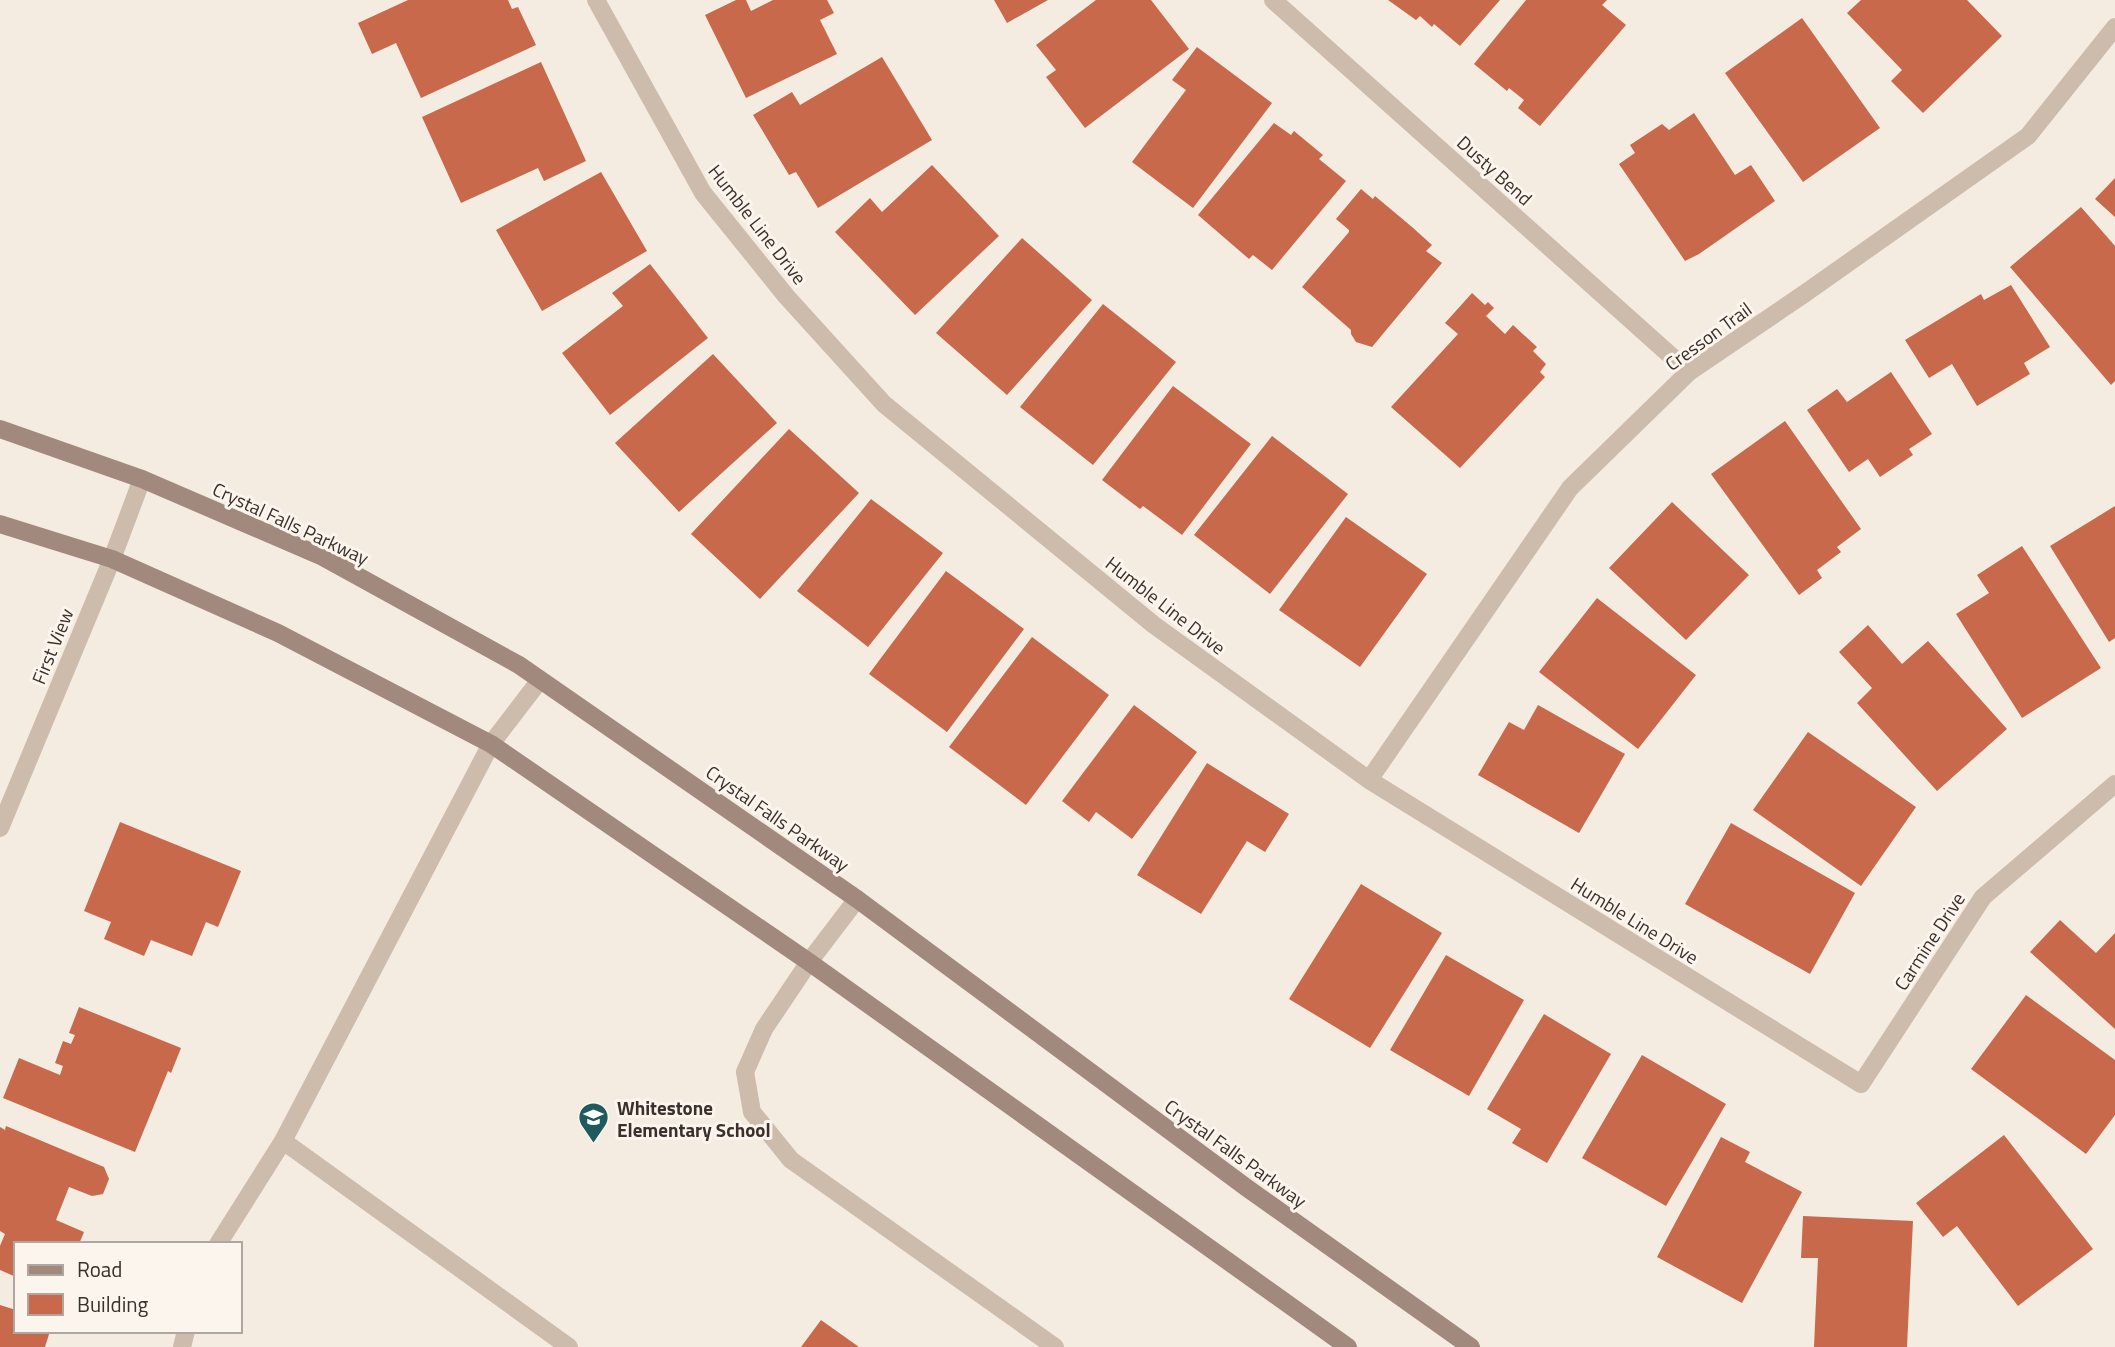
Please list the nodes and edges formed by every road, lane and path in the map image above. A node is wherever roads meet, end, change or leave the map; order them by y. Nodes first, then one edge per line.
1 (596, 0) edge
2 (1273, 0) edge
3 (2115, 27) edge
4 (1689, 372) junction
5 (0, 429) edge
6 (142, 479) junction
7 (0, 524) edge
8 (112, 559) junction
9 (540, 680) junction
10 (491, 744) junction
11 (1369, 780) junction
12 (2115, 784) edge
13 (0, 828) edge
14 (857, 899) junction
15 (809, 962) junction
16 (1861, 1084) joint
17 (282, 1141) junction
18 (219, 1242) edge
19 (569, 1347) edge
20 (1055, 1347) edge
21 (1349, 1347) edge
22 (1471, 1347) edge

1 - 11 street, Humble Line Drive
2 - 4 street, Dusty Bend
3 - 4 street, Cresson Trail
4 - 11 street, Cresson Trail
5 - 6 street, Crystal Falls Parkway
6 - 8 street, First View
6 - 9 street, Crystal Falls Parkway
7 - 8 street
8 - 10 street
8 - 13 street, First View
9 - 10 street
9 - 14 street, Crystal Falls Parkway
10 - 15 street
10 - 17 street
11 - 16 street, Humble Line Drive
12 - 16 street, Carmine Drive
14 - 15 street
14 - 22 street, Crystal Falls Parkway
15 - 20 street
15 - 21 street
17 - 18 street
17 - 19 street

